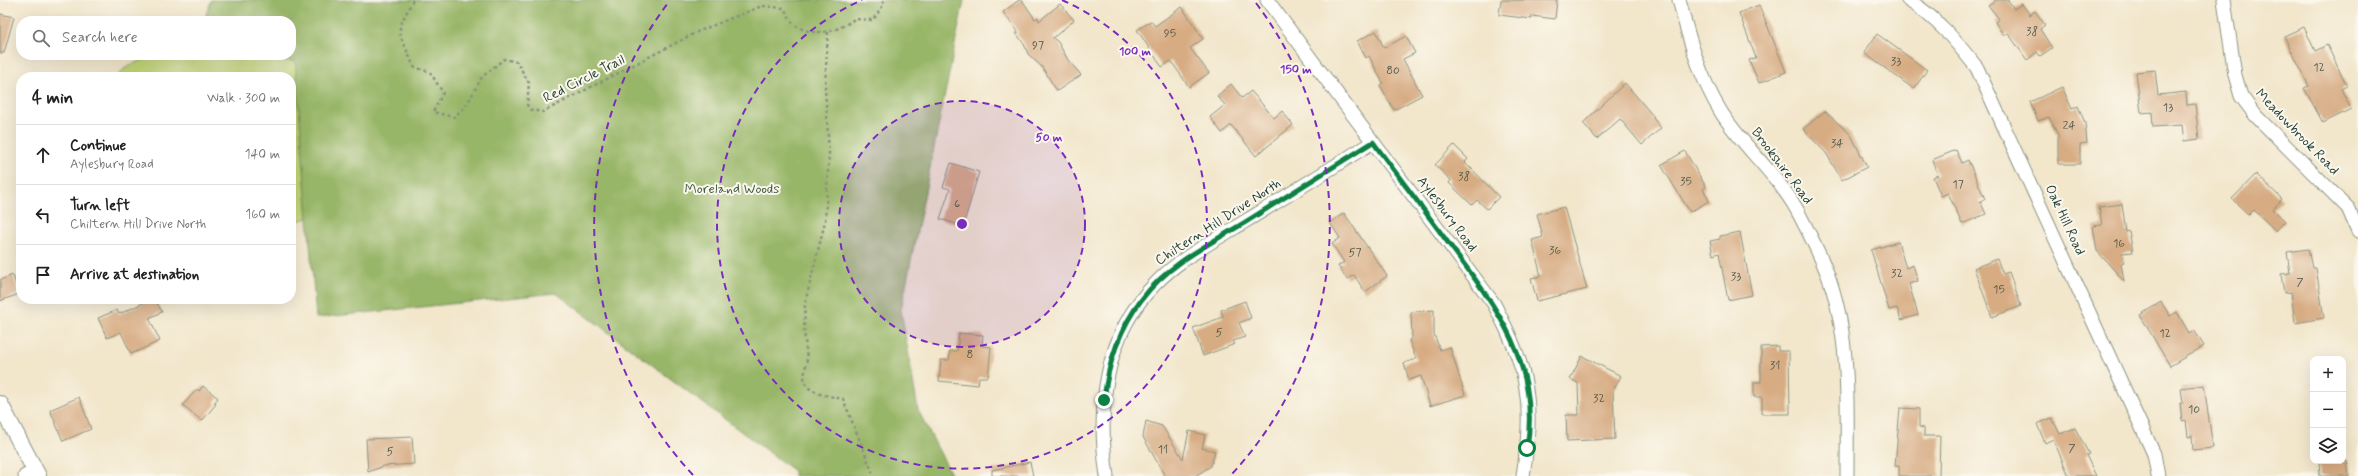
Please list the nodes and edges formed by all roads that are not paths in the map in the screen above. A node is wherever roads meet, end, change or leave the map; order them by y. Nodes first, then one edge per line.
1 (1267, 0) edge
2 (1679, 0) edge
3 (1908, 0) edge
4 (2224, 0) edge
5 (1373, 142) junction
6 (2358, 231) edge
7 (0, 404) edge
8 (33, 474) edge
9 (1107, 476) edge
10 (1523, 476) edge
11 (1847, 476) edge
12 (2158, 476) edge

1 - 5 street, Aylesbury Road
2 - 11 street, Brookshire Road
3 - 12 street, Oak Hill Road
4 - 6 street, Meadowbrook Road
5 - 9 street, Chiltern Hill Drive North
5 - 10 street, Aylesbury Road
7 - 8 street

